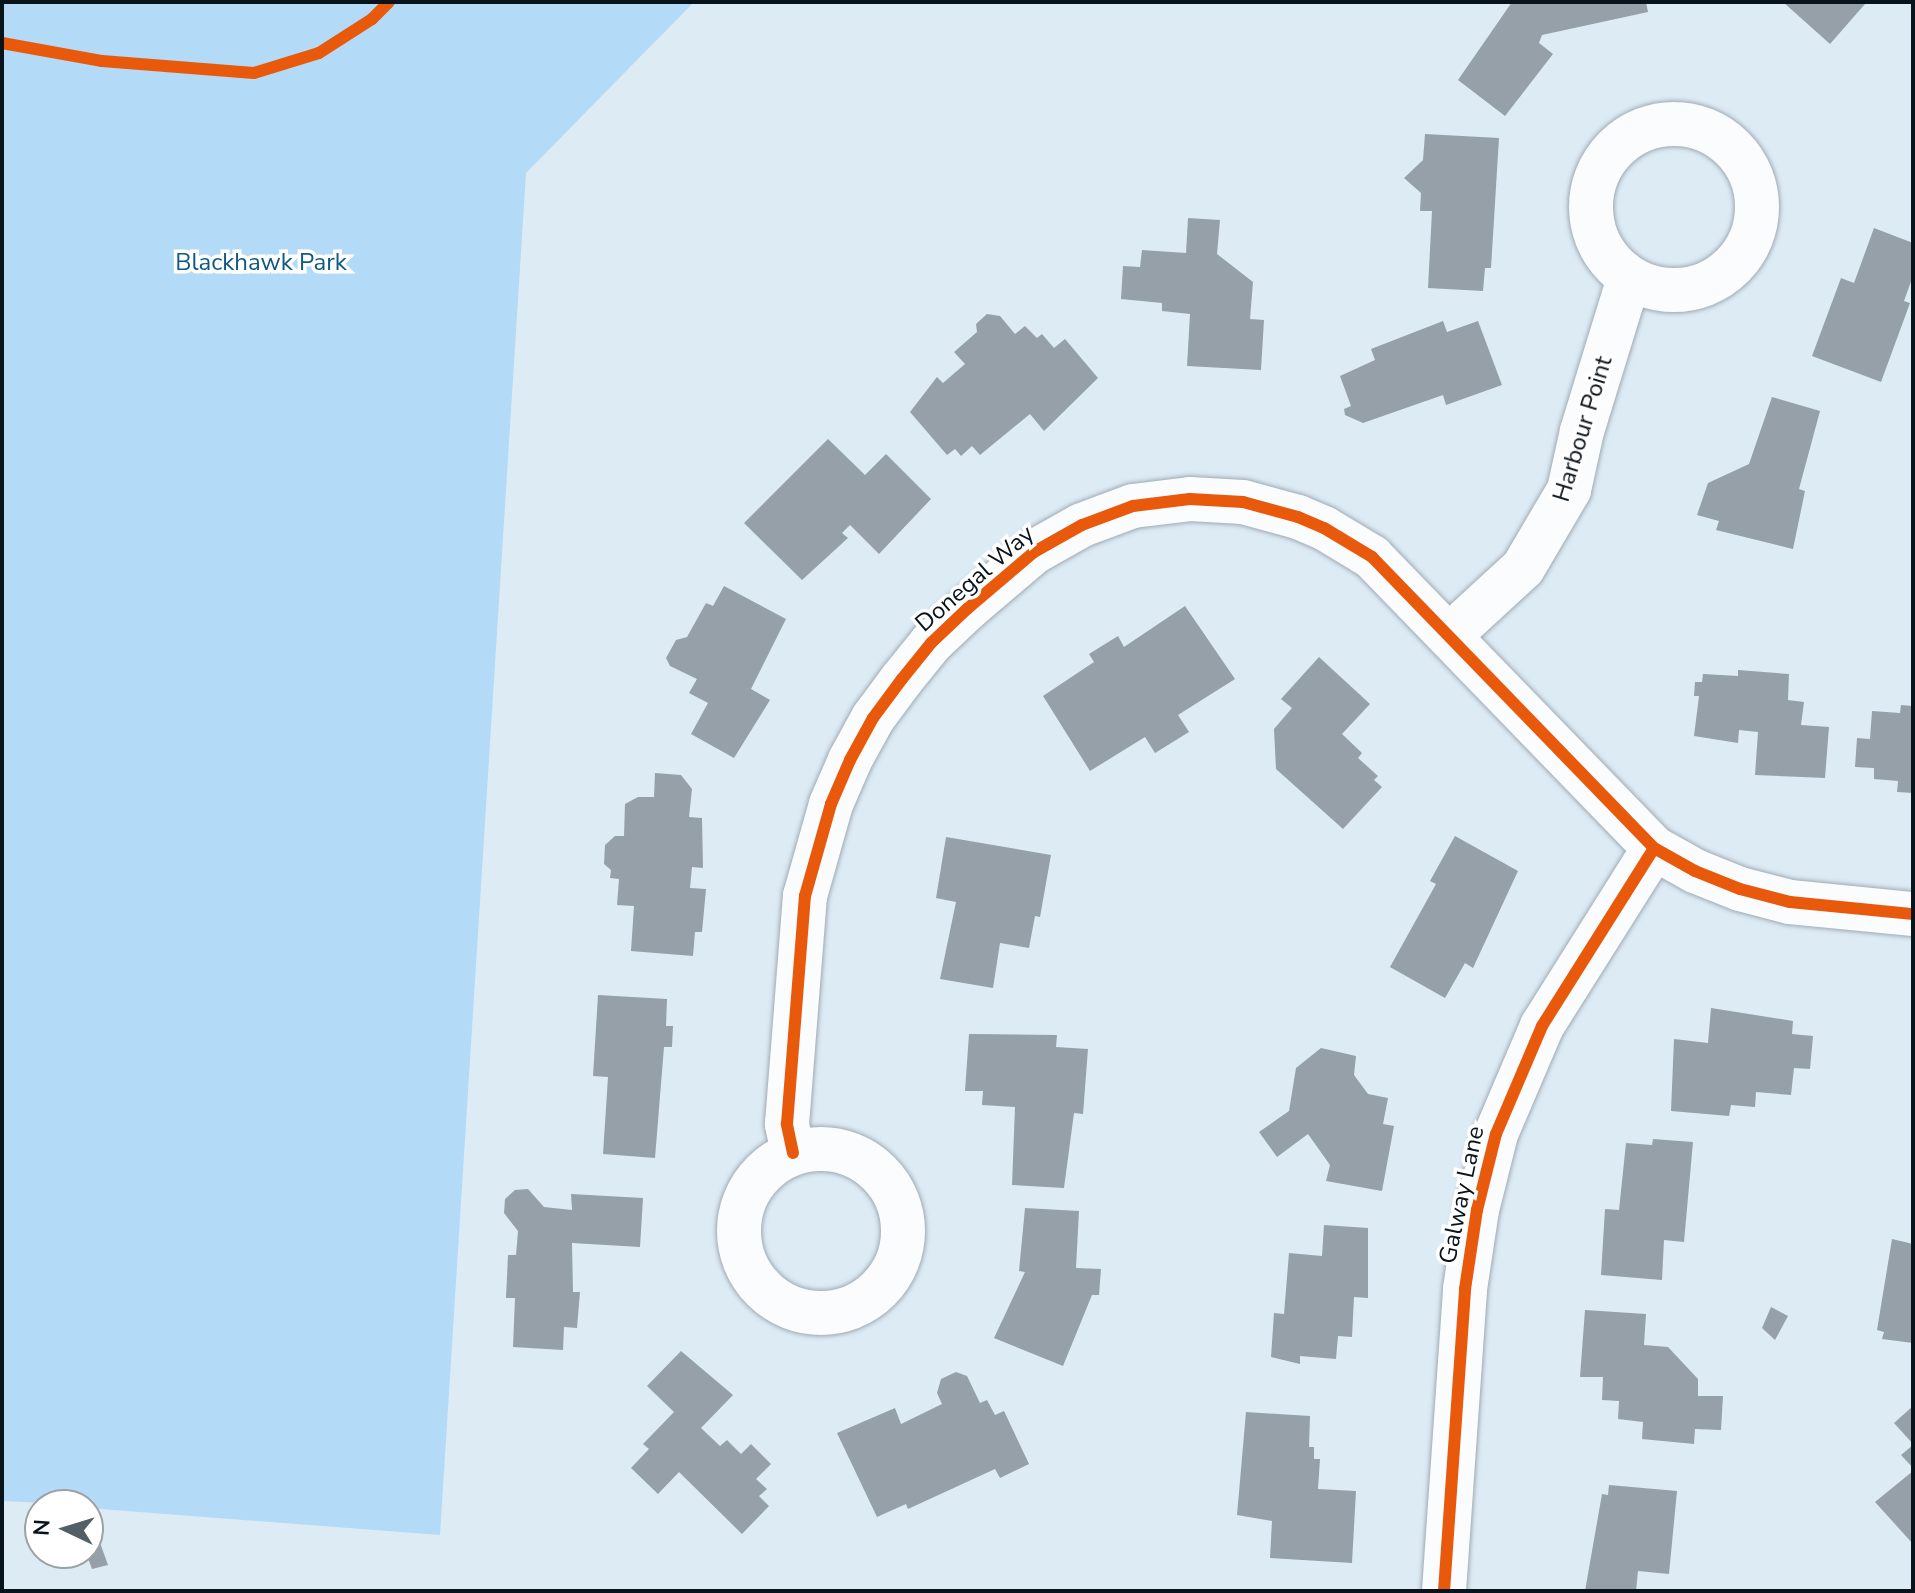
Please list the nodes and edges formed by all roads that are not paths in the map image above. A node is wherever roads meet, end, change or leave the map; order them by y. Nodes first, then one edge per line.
1 (1629, 278) dead end
2 (1449, 636) junction
3 (1654, 848) junction
4 (1913, 914) edge
5 (793, 1153) dead end
6 (1444, 1591) edge

1 - 2 street, Harbour Point
2 - 3 street, Donegal Way
2 - 5 street, Donegal Way
3 - 4 street, Donegal Way
3 - 6 street, Galway Lane

